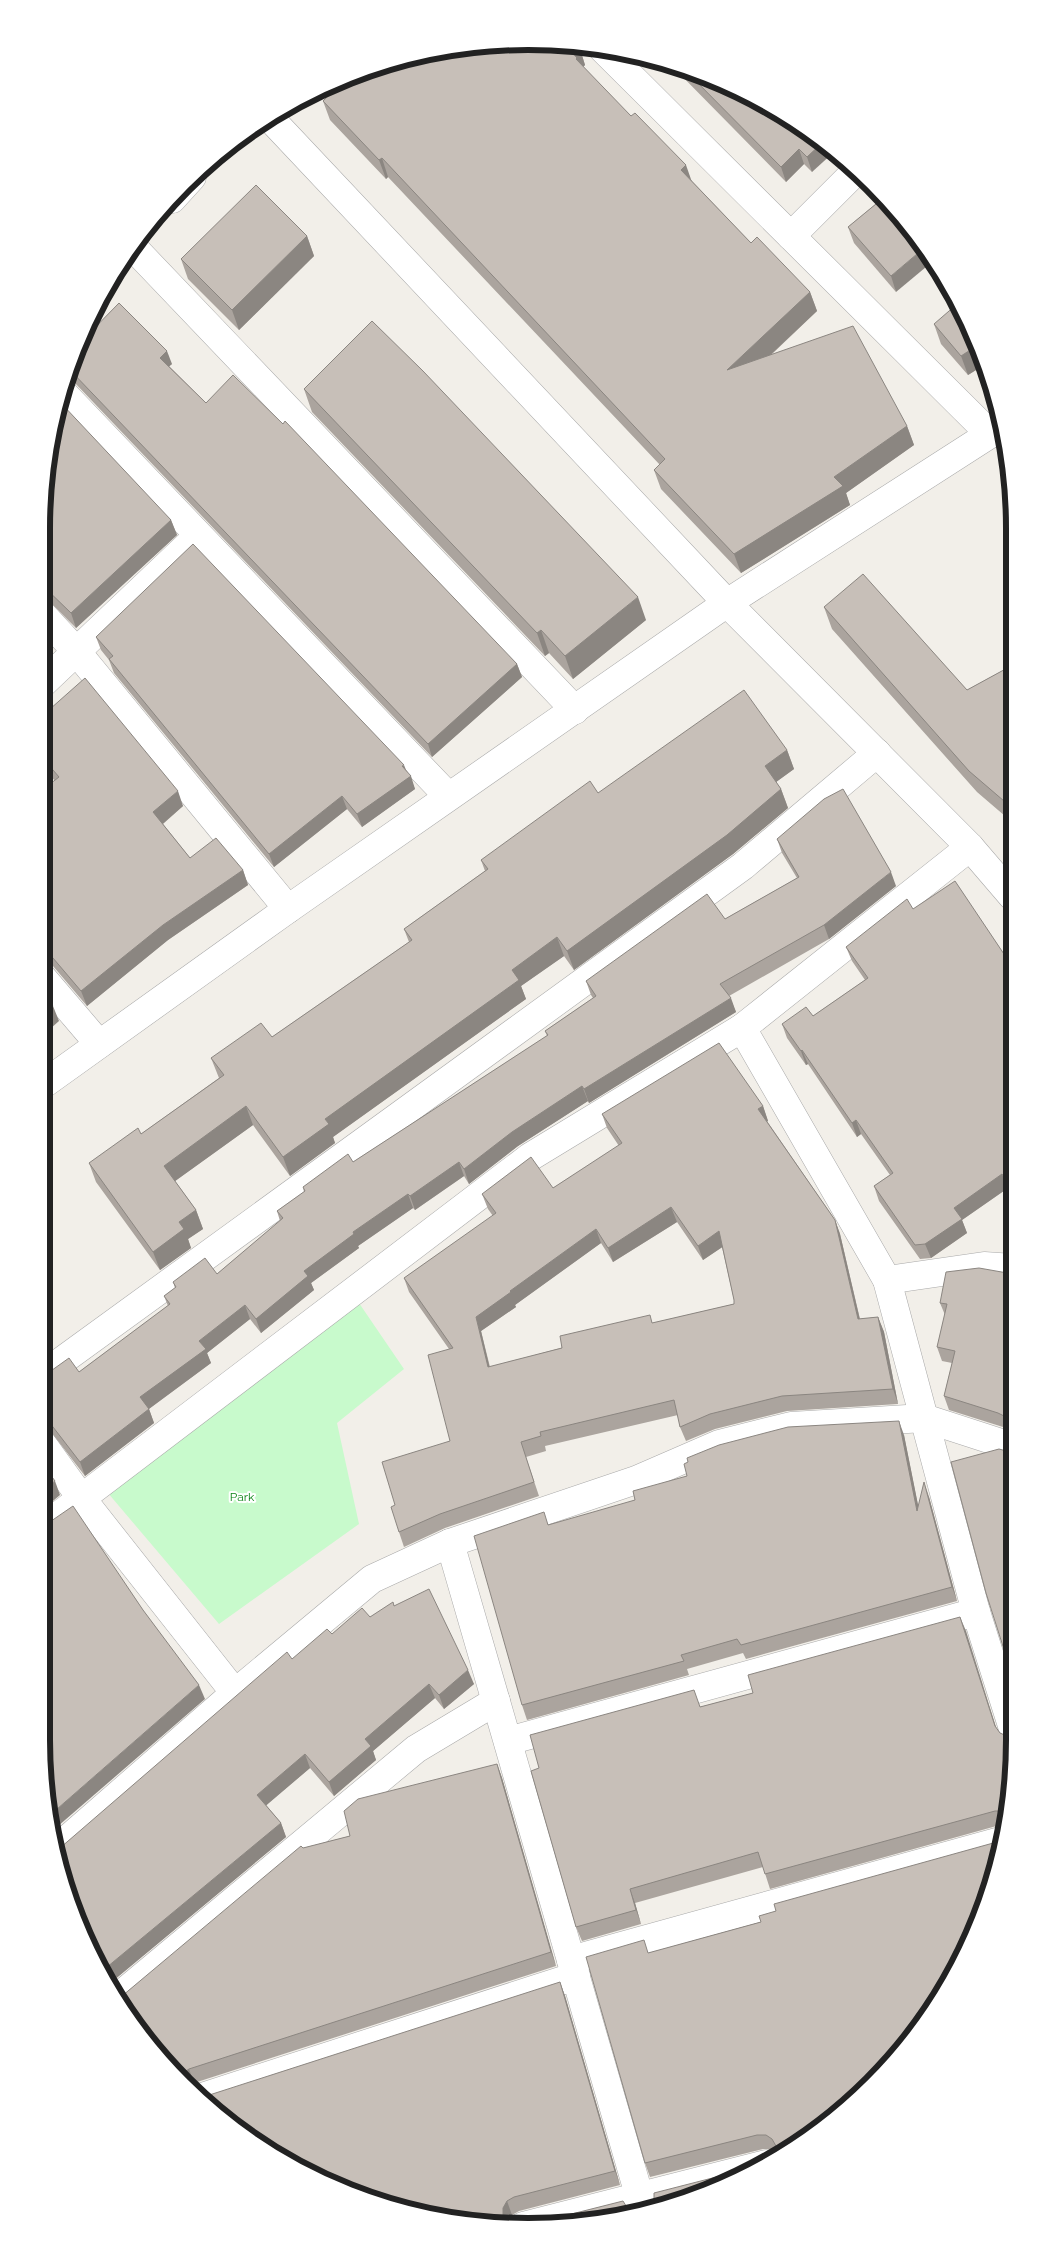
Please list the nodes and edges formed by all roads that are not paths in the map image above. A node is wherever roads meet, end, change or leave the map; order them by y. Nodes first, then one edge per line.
1 (611, 57) edge
2 (275, 123) edge
3 (851, 176) edge
4 (790, 236) junction
5 (138, 252) edge
6 (68, 398) edge
7 (995, 431) edge
8 (198, 536) junction
9 (727, 603) junction
10 (50, 623) edge
11 (76, 651) junction
12 (50, 676) edge
13 (575, 710) junction
14 (877, 753) junction
15 (448, 796) junction
16 (970, 847) junction
17 (1006, 889) edge
18 (288, 908) junction
19 (50, 987) edge
20 (742, 1028) junction
21 (99, 1044) junction
22 (50, 1079) edge
23 (1006, 1268) edge
24 (887, 1280) junction
25 (50, 1369) edge
26 (924, 1418) junction
27 (1006, 1446) edge
28 (50, 1455) edge
29 (82, 1499) junction
30 (50, 1522) edge
31 (450, 1543) junction
32 (976, 1612) junction
33 (236, 1693) junction
34 (496, 1701) junction
35 (1006, 1707) edge
36 (508, 1741) junction
37 (995, 1843) edge
38 (62, 1844) edge
39 (573, 1968) junction
40 (123, 1993) edge
41 (208, 2095) edge
42 (713, 2181) edge
43 (642, 2204) edge
44 (586, 2214) edge

1 - 4 street
2 - 9 street
3 - 4 street
4 - 7 street
5 - 13 street
6 - 8 street
7 - 9 street
8 - 11 street
8 - 15 street
9 - 13 street
9 - 14 street
10 - 11 street
11 - 12 street
11 - 18 street
13 - 15 street
14 - 16 street
14 - 25 street
15 - 18 street
16 - 17 street
16 - 20 street
18 - 21 street
19 - 21 street
20 - 24 street
20 - 29 street
21 - 22 street
23 - 24 street
24 - 26 street
26 - 27 street
26 - 31 street
26 - 32 street
28 - 29 street
29 - 30 street
29 - 33 street
31 - 33 street
31 - 34 street
32 - 35 street
32 - 36 street
33 - 38 street
34 - 36 street
34 - 40 street
36 - 39 street
37 - 39 street
39 - 41 street
39 - 43 street
42 - 43 street
43 - 44 street

